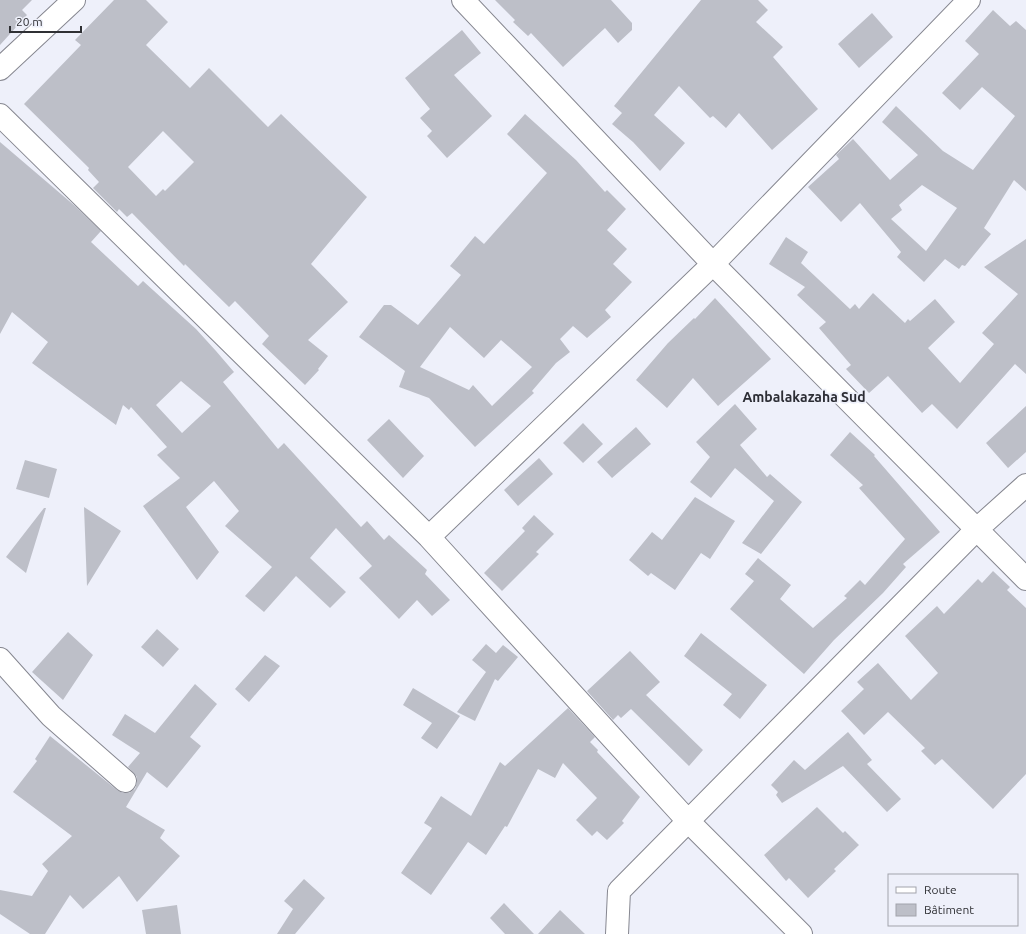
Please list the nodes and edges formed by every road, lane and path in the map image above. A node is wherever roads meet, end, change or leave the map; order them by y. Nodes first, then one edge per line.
1 (74, 0) edge
2 (463, 0) edge
3 (969, 0) edge
4 (0, 68) edge
5 (0, 115) edge
6 (713, 264) junction
7 (1026, 485) edge
8 (977, 529) junction
9 (429, 537) junction
10 (1026, 579) edge
11 (0, 659) edge
12 (125, 781) dead end
13 (688, 821) junction
14 (617, 934) edge
15 (801, 934) edge

1 - 4 street
2 - 6 street
3 - 6 street
5 - 9 street
6 - 8 street
6 - 9 street
7 - 8 street
8 - 10 street
8 - 13 street
9 - 13 street
11 - 12 street
13 - 14 street
13 - 15 street

